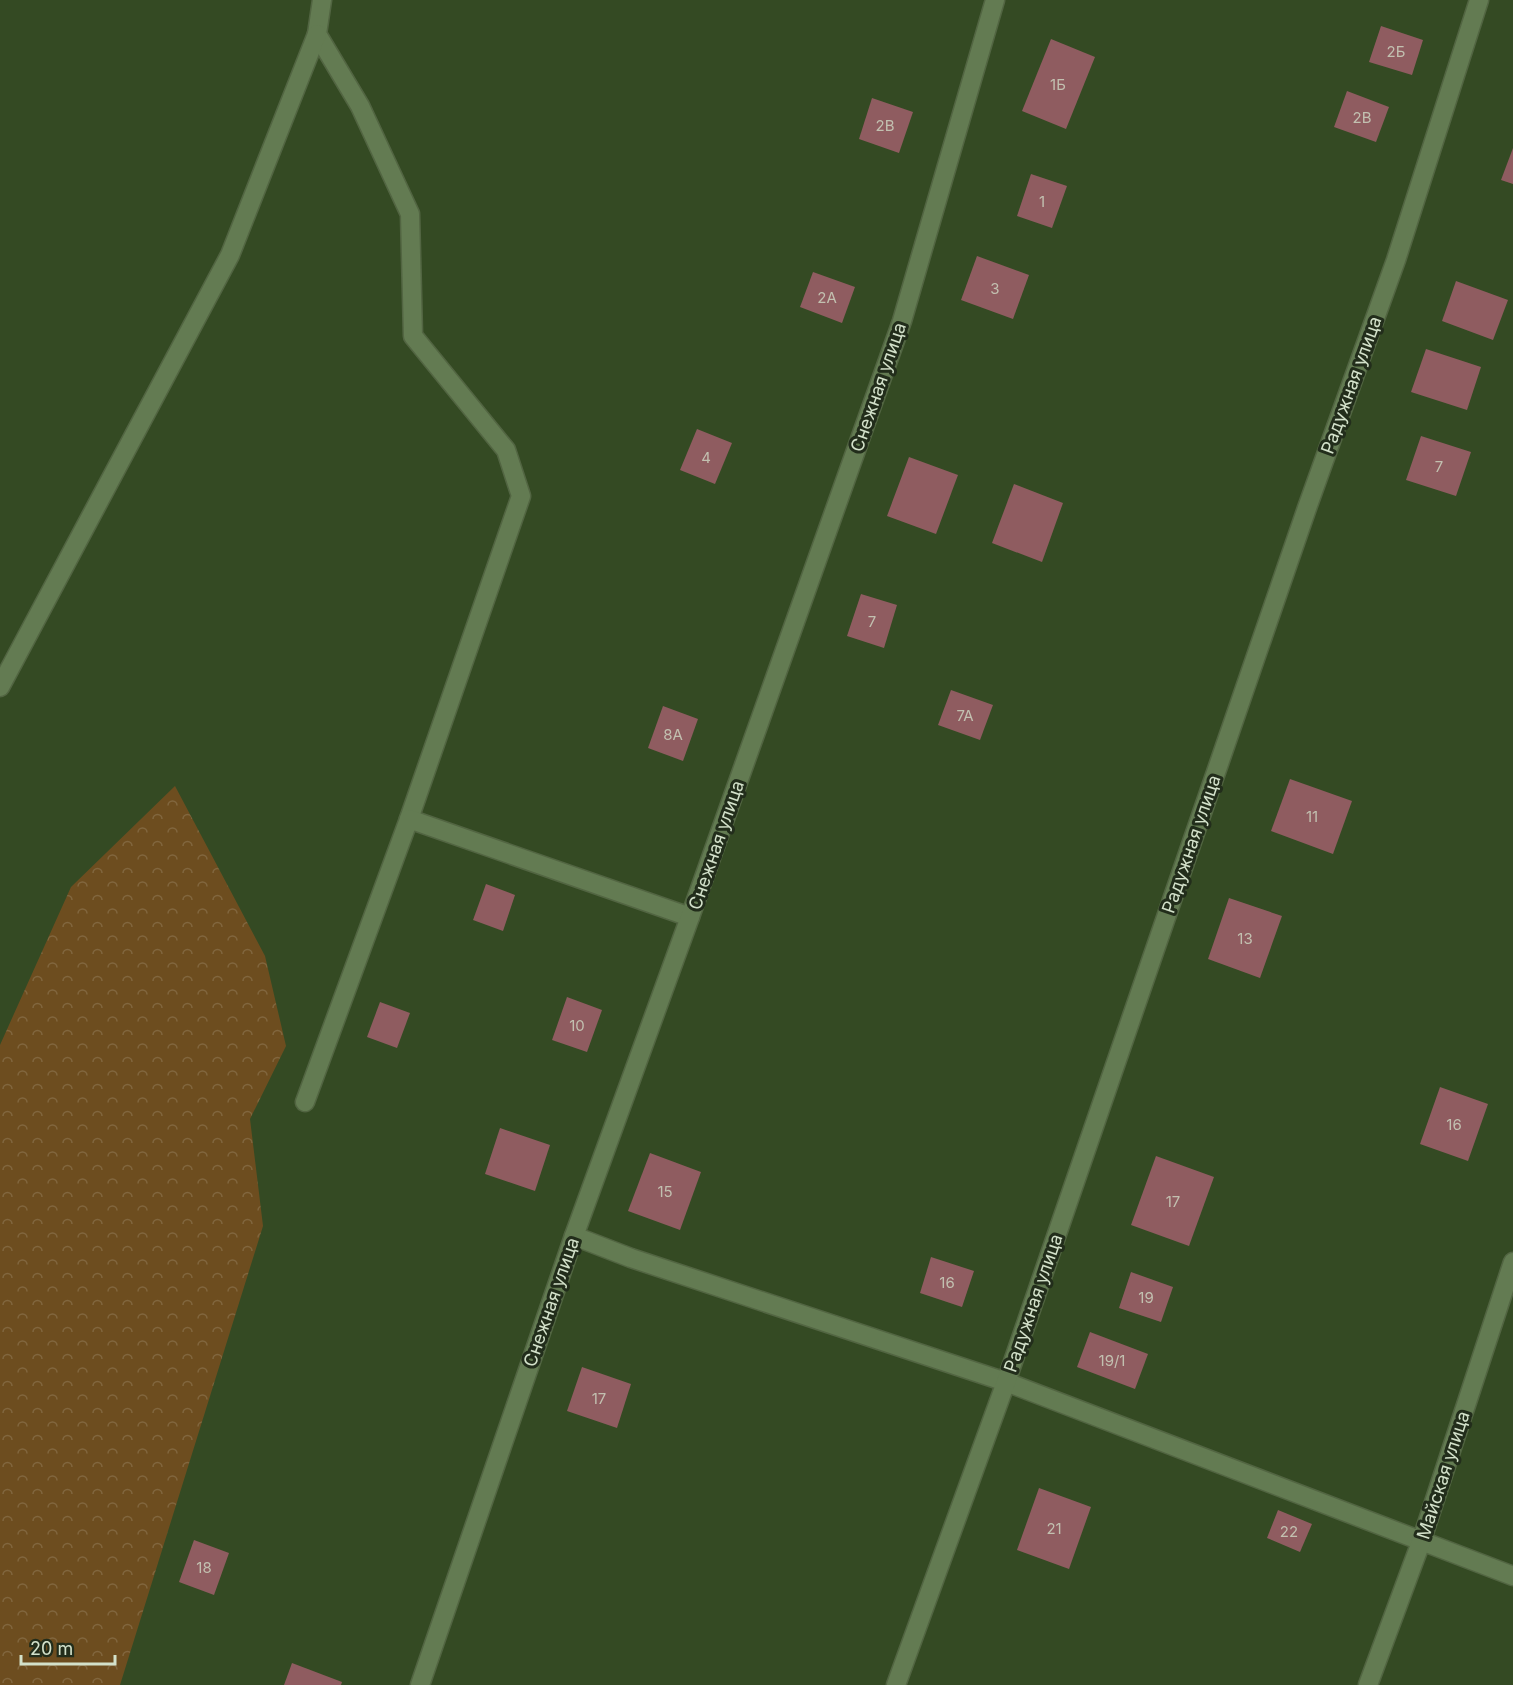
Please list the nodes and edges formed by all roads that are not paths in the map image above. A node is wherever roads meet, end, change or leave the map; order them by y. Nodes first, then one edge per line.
1 (322, 0) edge
2 (995, 0) edge
3 (1479, 0) edge
4 (317, 34) junction
5 (0, 687) edge
6 (409, 819) junction
7 (690, 917) junction
8 (305, 1102) dead end
9 (574, 1236) junction
10 (1513, 1262) edge
11 (1006, 1382) junction
12 (1421, 1542) junction
13 (1513, 1576) edge
14 (420, 1685) edge
15 (896, 1685) edge
16 (1368, 1685) edge

1 - 4 street
2 - 7 street, Снежная улица
3 - 11 street, Радужная улица
4 - 5 street
4 - 6 street
6 - 7 street
6 - 8 street
7 - 9 street, Снежная улица
9 - 11 street
9 - 14 street, Снежная улица
10 - 12 street, Майская улица
11 - 12 street
11 - 15 street, Радужная улица
12 - 13 street
12 - 16 street, Майская улица

